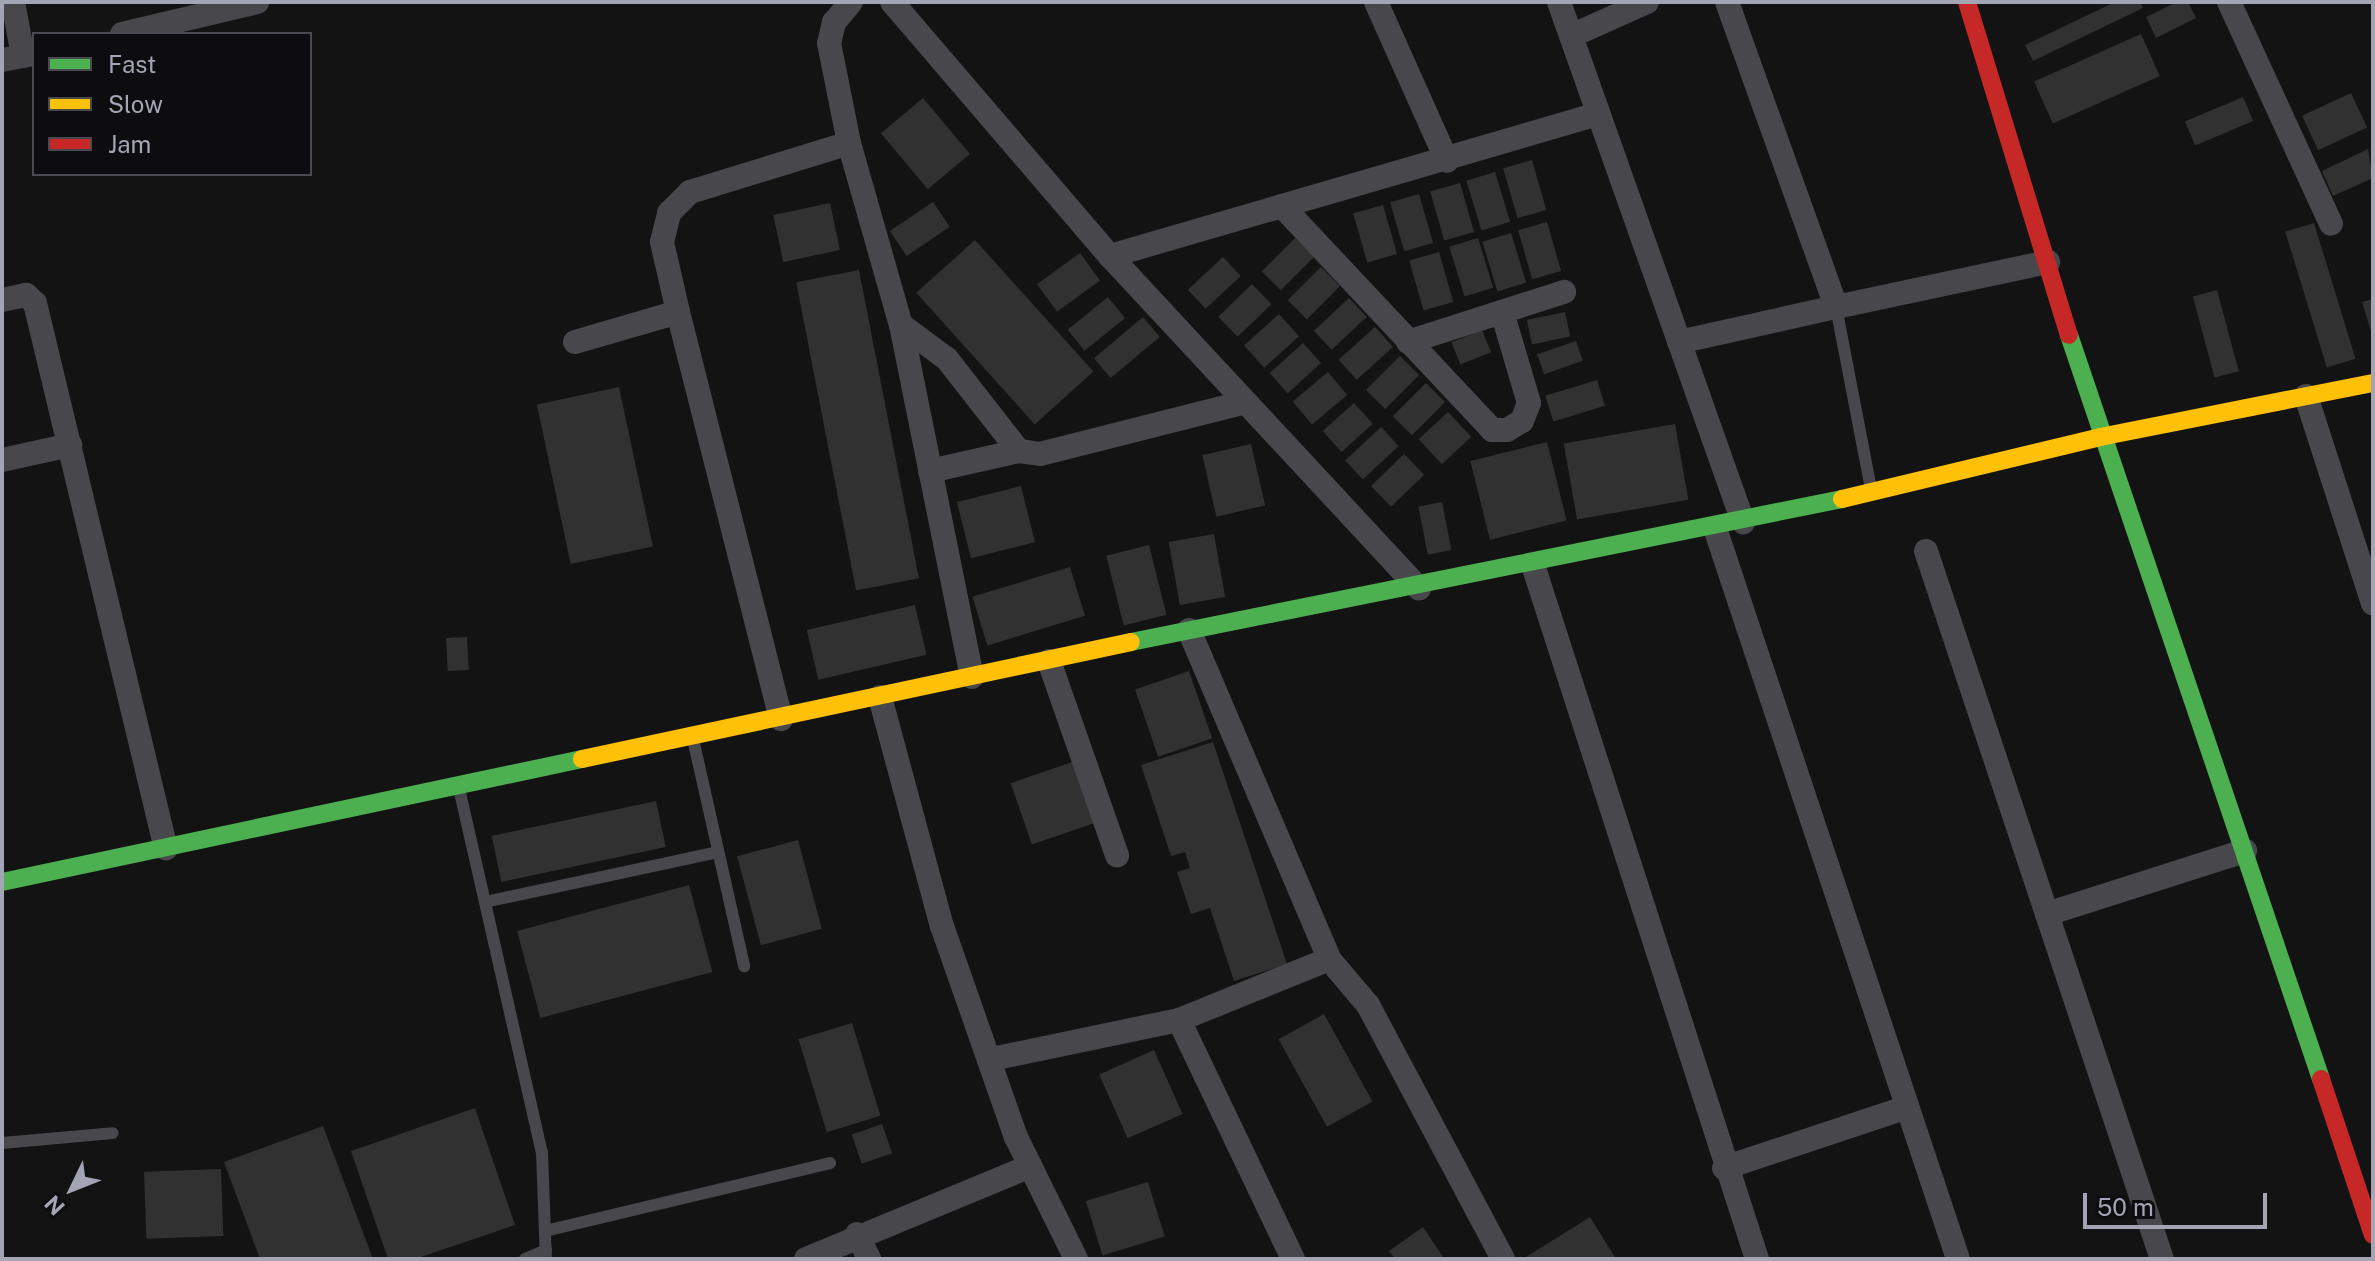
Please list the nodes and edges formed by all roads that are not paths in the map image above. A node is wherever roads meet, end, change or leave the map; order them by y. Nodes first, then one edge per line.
1 (13, 2) edge
2 (257, 2) edge
3 (851, 2) edge
4 (892, 2) edge
5 (1376, 2) edge
6 (1559, 2) edge
7 (1647, 2) edge
8 (1727, 2) edge
9 (1967, 2) edge
10 (2229, 2) edge
11 (202, 9) edge
12 (128, 32) edge
13 (1571, 36) junction
14 (20, 57) edge
15 (1598, 114) junction
16 (849, 143) junction
17 (1447, 161) junction
18 (1282, 206) junction
19 (2331, 224) dead end
20 (1110, 256) junction
21 (2048, 262) junction
22 (1564, 292) dead end
23 (2, 300) edge
24 (1836, 307) junction
25 (678, 312) junction
26 (1502, 312) junction
27 (901, 325) junction
28 (575, 342) dead end
29 (1408, 342) junction
30 (1679, 342) junction
31 (2373, 383) edge
32 (2306, 396) junction
33 (1246, 402) junction
34 (2100, 437) junction
35 (70, 445) junction
36 (1019, 451) junction
37 (2, 460) edge
38 (930, 471) junction
39 (1872, 491) junction
40 (1743, 522) junction
41 (1715, 528) junction
42 (1926, 551) dead end
43 (1533, 565) junction
44 (1419, 589) junction
45 (2373, 603) edge
46 (1189, 630) junction
47 (1049, 661) junction
48 (972, 677) junction
49 (880, 697) junction
50 (781, 719) junction
51 (693, 738) junction
52 (459, 788) junction
53 (166, 849) junction
54 (2245, 851) junction
55 (718, 852) junction
56 (1117, 855) dead end
57 (2, 882) edge
58 (485, 902) junction
59 (2047, 914) junction
60 (1329, 959) junction
61 (744, 966) dead end
62 (1179, 1020) junction
63 (992, 1059) junction
64 (1907, 1107) junction
65 (113, 1133) dead end
66 (2, 1143) edge
67 (830, 1163) dead end
68 (1030, 1166) junction
69 (1724, 1168) junction
70 (545, 1231) junction
71 (857, 1234) junction
72 (2373, 1235) edge
73 (546, 1255) edge
74 (525, 1259) edge
75 (806, 1259) edge
76 (869, 1259) edge
77 (1076, 1259) edge
78 (1293, 1259) edge
79 (1503, 1259) edge
80 (1757, 1259) edge
81 (1958, 1259) edge
82 (2162, 1259) edge

1 - 14 street
2 - 11 street
3 - 16 street
4 - 20 street
5 - 17 street
6 - 13 street
7 - 13 street
8 - 24 street
9 - 21 street
10 - 19 street
11 - 12 street
13 - 15 street
15 - 17 street
15 - 30 street
16 - 25 street
16 - 27 street
17 - 18 street
18 - 20 street
18 - 29 street
20 - 33 street
21 - 24 street
21 - 34 street
22 - 26 street
23 - 35 street
24 - 30 street
24 - 39 lane
25 - 28 street
25 - 50 street
26 - 29 street
26 - 29 street
27 - 36 street
27 - 38 street
30 - 40 street
31 - 32 street
32 - 34 street
32 - 45 street
33 - 36 street
33 - 44 street
34 - 39 street
34 - 54 street
35 - 37 street
35 - 53 street
36 - 38 street
38 - 48 street
39 - 40 street
40 - 41 street
41 - 43 street
41 - 64 street
42 - 59 street
43 - 44 street
43 - 69 street
44 - 46 street
46 - 47 street
46 - 60 street
47 - 48 street
47 - 56 street
48 - 49 street
49 - 50 street
49 - 63 street
50 - 51 street
51 - 52 street
51 - 55 lane
52 - 53 street
52 - 58 lane
53 - 57 street
54 - 59 street
54 - 72 street
55 - 58 lane
55 - 61 lane
58 - 70 lane
59 - 82 street
60 - 62 street
60 - 79 street
62 - 63 street
62 - 78 street
63 - 68 street
64 - 69 street
64 - 81 street
65 - 66 lane
67 - 70 lane
68 - 71 street
68 - 77 street
69 - 80 street
70 - 73 lane
71 - 75 street
71 - 76 street
73 - 74 lane

